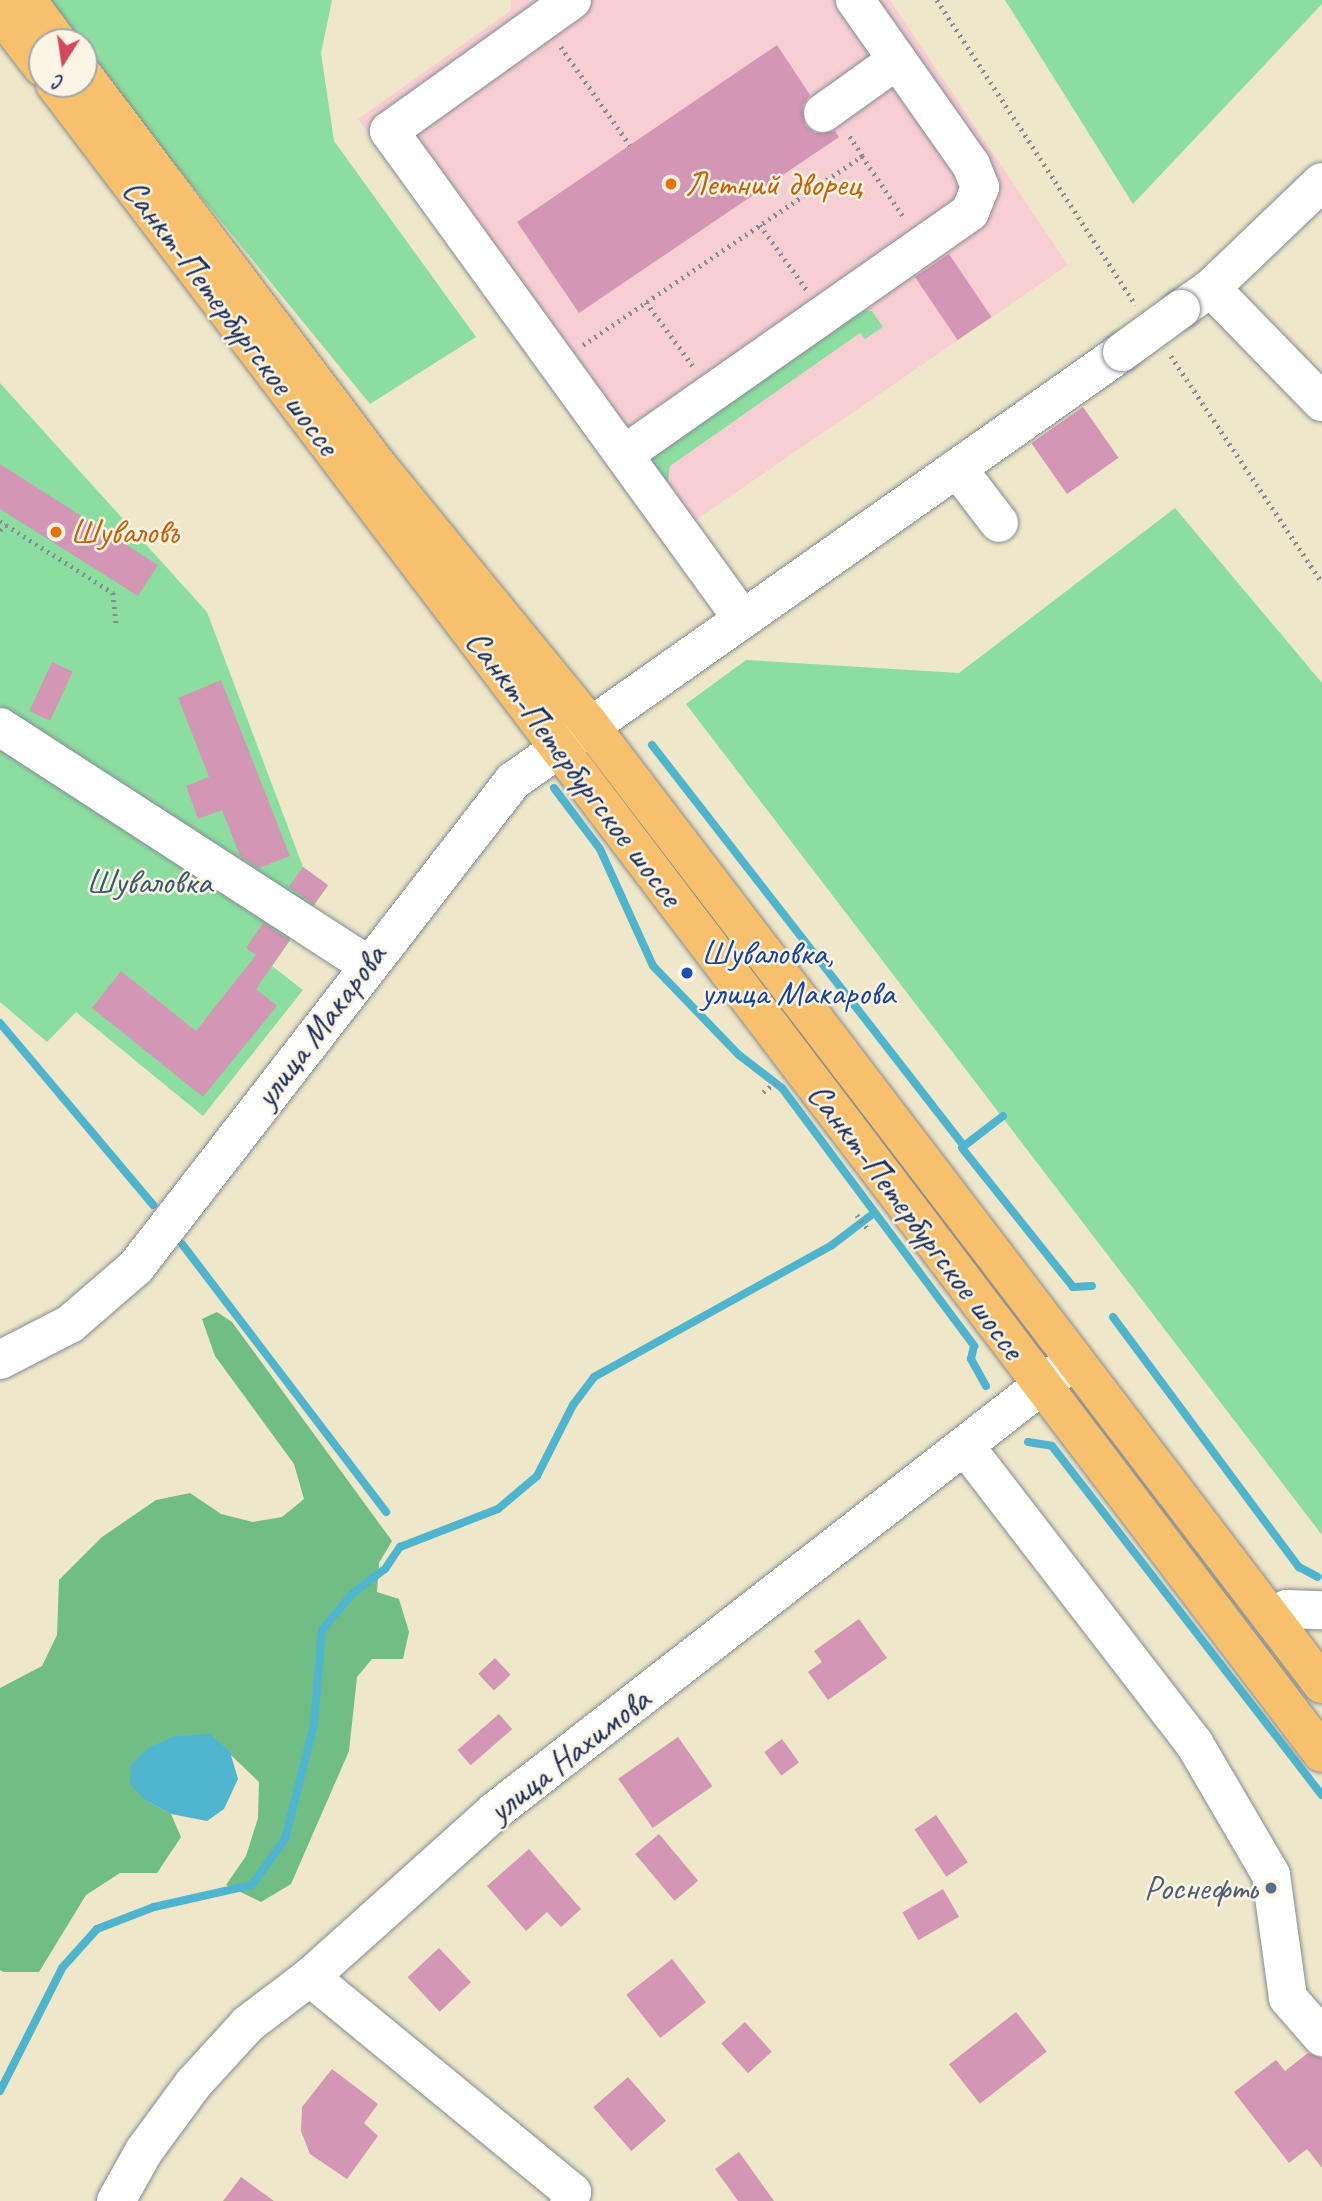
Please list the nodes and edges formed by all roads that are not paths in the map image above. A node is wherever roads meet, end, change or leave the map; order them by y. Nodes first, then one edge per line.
1 (27, 0) edge
2 (572, 0) edge
3 (855, 0) edge
4 (0, 12) edge
5 (48, 28) edge
6 (28, 49) edge
7 (897, 60) junction
8 (98, 95) edge
9 (66, 98) edge
10 (827, 111) road end
11 (1322, 182) edge
12 (1181, 309) junction
13 (1322, 402) edge
14 (626, 453) junction
15 (957, 468) junction
16 (999, 523) dead end
17 (741, 617) junction
18 (589, 724) junction
19 (0, 727) edge
20 (556, 748) junction
21 (367, 964) junction
22 (0, 1360) edge
23 (1074, 1361) junction
24 (1040, 1385) junction
25 (965, 1446) junction
26 (1322, 1610) edge
27 (1271, 1616) junction
28 (1322, 1684) edge
29 (1322, 1754) edge
30 (310, 1977) junction
31 (1322, 2037) edge
32 (117, 2201) edge
33 (569, 2201) edge

1 - 5 main road
2 - 14 street
3 - 7 street
4 - 6 main road
7 - 10 street
7 - 14 street
8 - 18 main road, Санкт-Петербургское шоссе
9 - 20 main road, Санкт-Петербургское шоссе
11 - 12 street, улица Макарова
12 - 13 street
12 - 15 street, улица Макарова, bridge
14 - 17 street
15 - 16 street
15 - 17 street, улица Макарова
17 - 18 street, улица Макарова
18 - 20 street, улица Макарова
18 - 23 main road, Санкт-Петербургское шоссе
19 - 21 street
20 - 21 street, улица Макарова
20 - 24 main road, Санкт-Петербургское шоссе
21 - 22 street, улица Макарова
23 - 24 street, улица Нахимова
23 - 27 main road, Санкт-Петербургское шоссе
24 - 25 street, улица Нахимова
24 - 29 main road, Санкт-Петербургское шоссе
25 - 30 street, улица Нахимова
25 - 31 street
26 - 27 street
27 - 28 main road, Санкт-Петербургское шоссе
30 - 32 street, улица Нахимова
30 - 33 street

